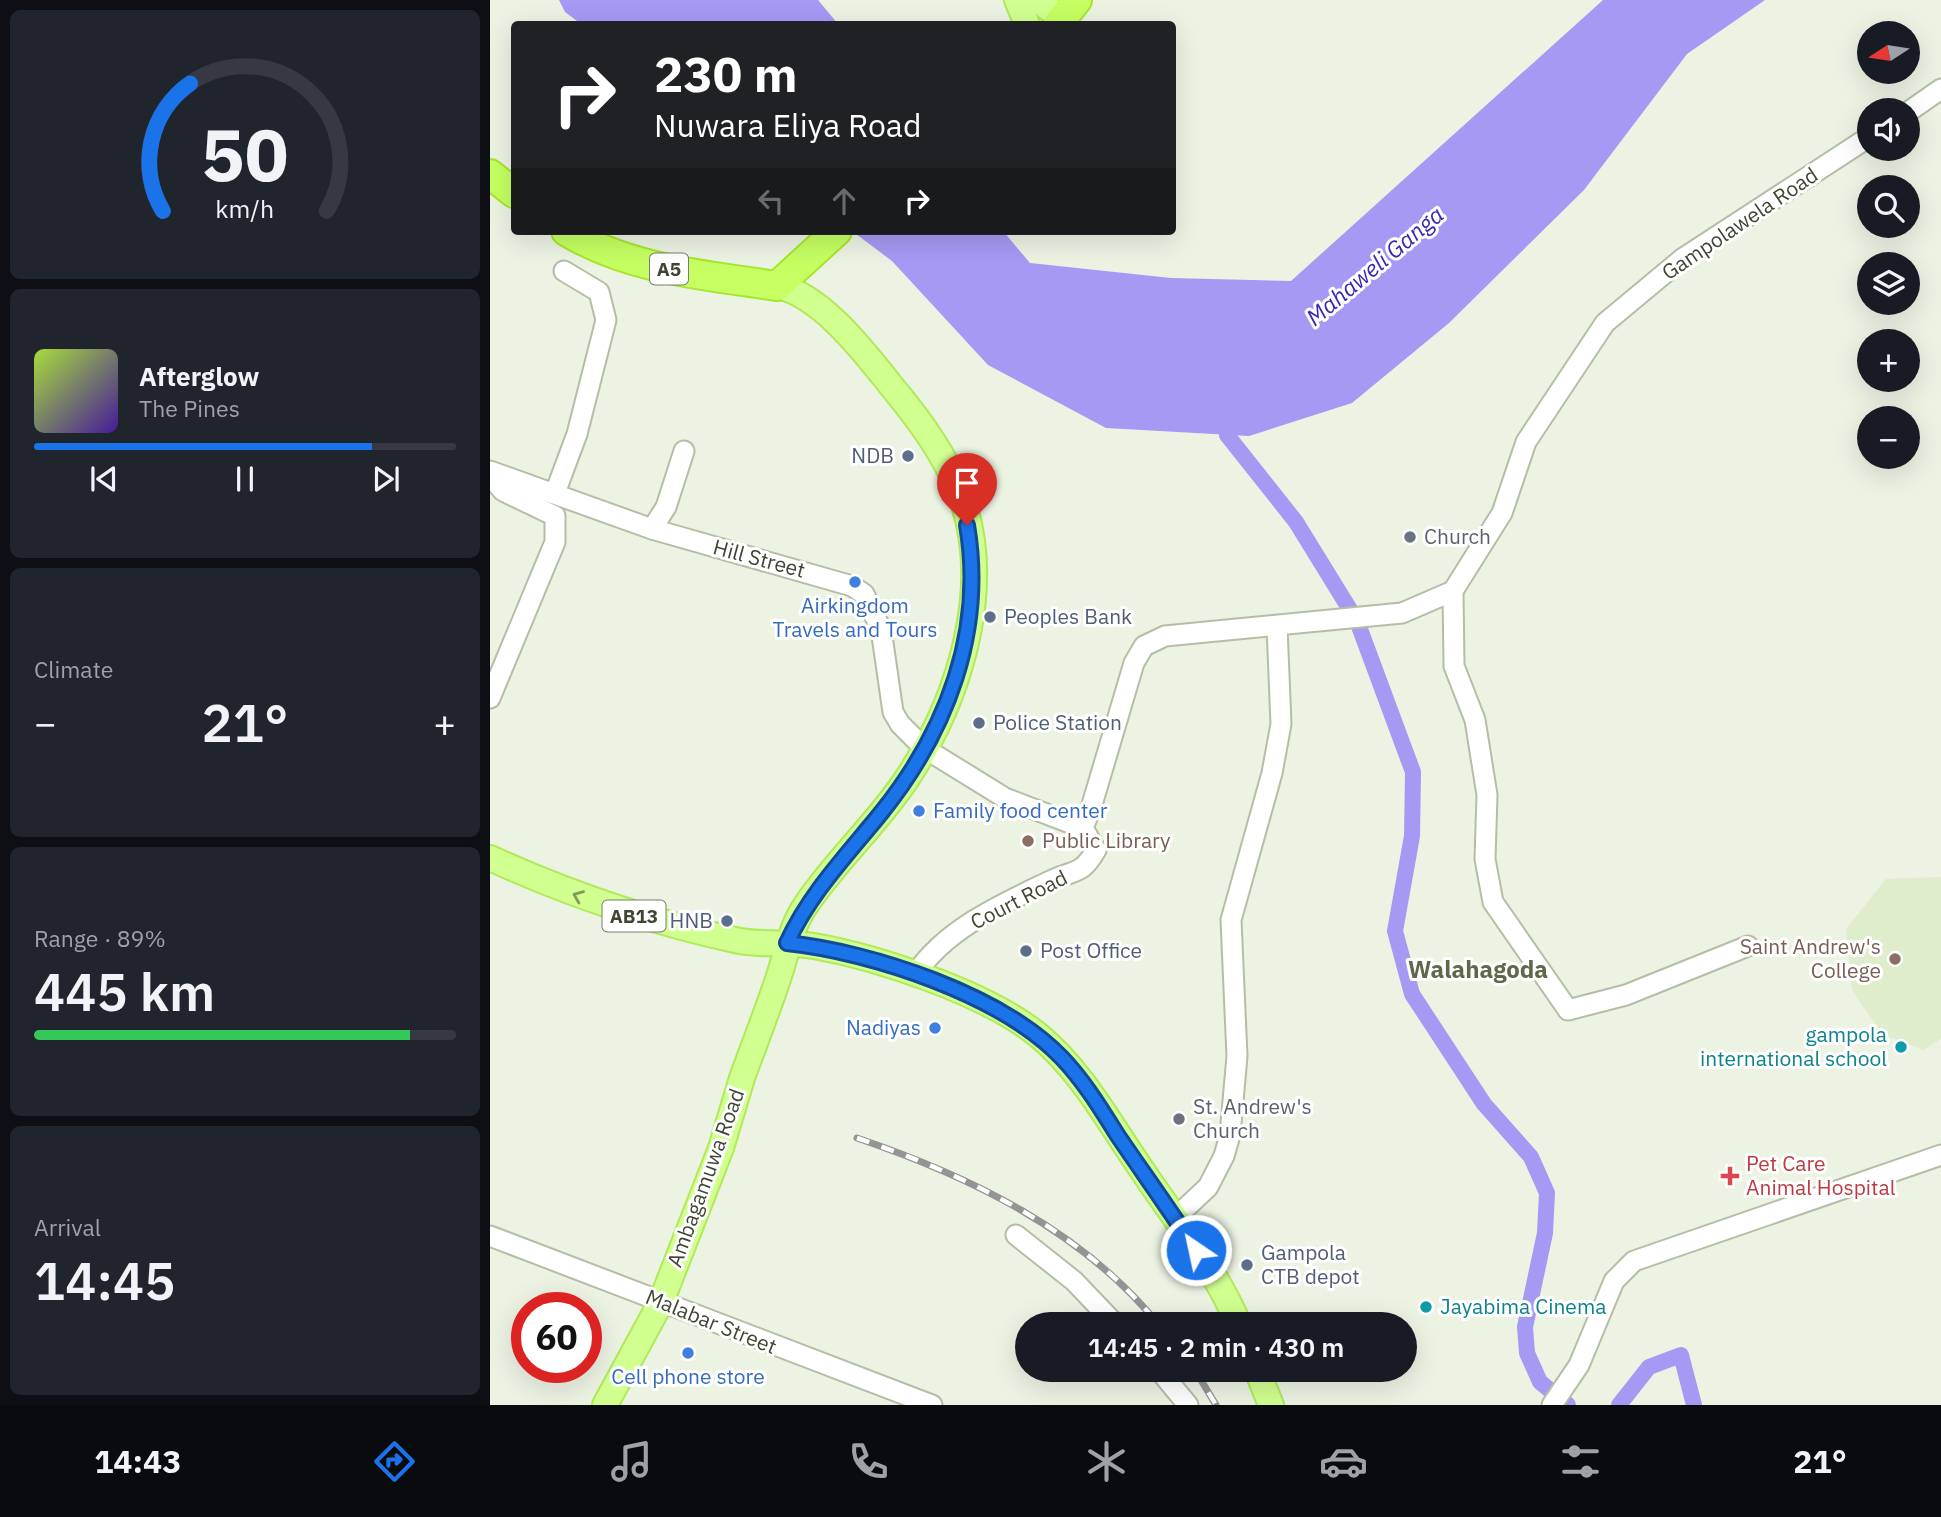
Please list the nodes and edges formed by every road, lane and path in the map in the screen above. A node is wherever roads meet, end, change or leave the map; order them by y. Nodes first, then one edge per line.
1 (1017, 0) edge
2 (1038, 0) edge
3 (1066, 15) edge
4 (1026, 21) edge
5 (1941, 89) edge
6 (1920, 104) edge
7 (1857, 145) edge
8 (490, 174) edge
9 (511, 191) edge
10 (575, 235) edge
11 (833, 235) edge
12 (564, 271) dead end
13 (777, 286) junction
14 (684, 451) dead end
15 (490, 471) edge
16 (490, 476) edge
17 (555, 493) junction
18 (652, 529) junction
19 (1453, 591) junction
20 (1277, 626) junction
21 (490, 698) edge
22 (924, 748) junction
23 (1083, 828) junction
24 (490, 858) edge
25 (787, 943) junction
26 (1748, 946) dead end
27 (915, 975) junction
28 (1941, 1155) edge
29 (1175, 1218) junction
30 (490, 1236) edge
31 (1016, 1236) dead end
32 (661, 1302) junction
33 (1104, 1312) edge
34 (1232, 1312) edge
35 (1169, 1382) edge
36 (1262, 1382) edge
37 (605, 1405) edge
38 (932, 1405) edge
39 (1188, 1405) edge
40 (1271, 1405) edge
41 (1552, 1405) edge

1 - 4 main road
2 - 3 main road
5 - 6 street
7 - 19 street, Gampolawela Road
8 - 9 highway
10 - 13 highway, A5
11 - 13 highway
12 - 17 street
13 - 22 main road, Ambagamuwa Road
14 - 18 street
15 - 17 street, Hill Street
16 - 21 street
17 - 18 street, Hill Street
18 - 22 street, Hill Street
19 - 20 street
19 - 26 street
20 - 23 street
20 - 29 street
22 - 23 street
22 - 25 main road, Ambagamuwa Road
23 - 27 street, Court Road
25 -> 24 main road, AB13
25 - 27 main road, AB13
25 - 32 main road, Ambagamuwa Road, bridge
27 - 29 main road, AB13
28 - 41 street
29 - 34 main road, AB13
30 - 32 street, Malabar Street
31 - 33 street
32 - 37 main road, Ambagamuwa Road
32 - 38 street, Malabar Street
35 - 39 street
36 - 40 main road

